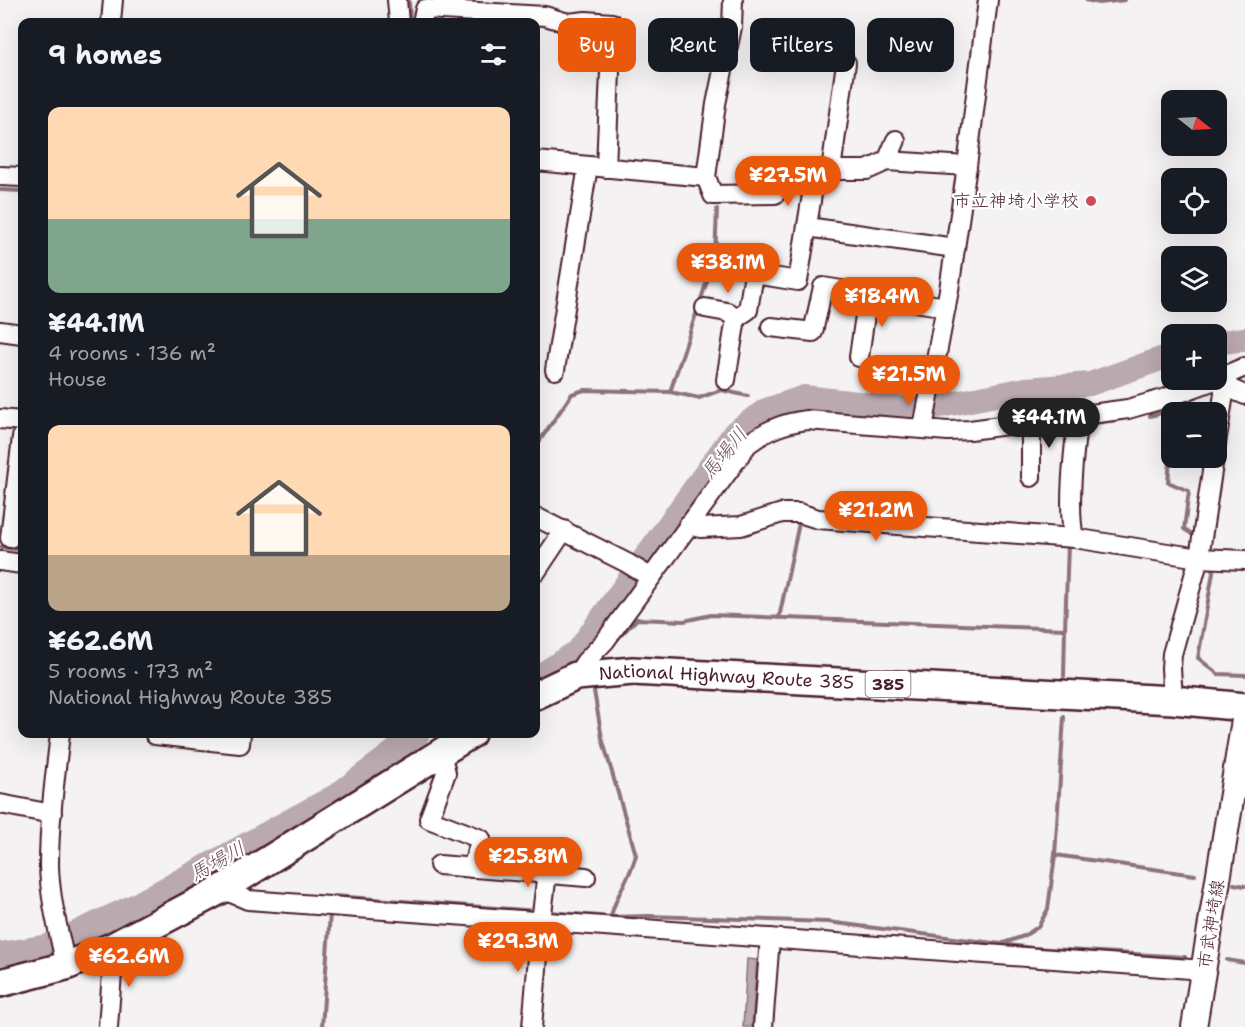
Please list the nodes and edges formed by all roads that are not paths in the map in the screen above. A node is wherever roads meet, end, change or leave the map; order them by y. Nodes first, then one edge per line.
1 (113, 0) edge
2 (398, 0) edge
3 (734, 0) edge
4 (988, 2) edge
5 (111, 18) edge
6 (399, 18) edge
7 (423, 18) edge
8 (504, 18) edge
9 (524, 18) edge
10 (844, 72) edge
11 (896, 140) dead end
12 (540, 161) edge
13 (887, 161) junction
14 (967, 166) junction
15 (597, 167) junction
16 (824, 170) junction
17 (0, 176) edge
18 (18, 177) edge
19 (706, 177) junction
20 (807, 227) junction
21 (955, 248) junction
22 (868, 294) junction
23 (946, 307) junction
24 (705, 308) dead end
25 (736, 318) junction
26 (771, 327) dead end
27 (0, 331) edge
28 (18, 333) edge
29 (859, 357) dead end
30 (1245, 367) edge
31 (555, 370) dead end
32 (1227, 374) edge
33 (726, 380) dead end
34 (1227, 386) edge
35 (1183, 390) edge
36 (1245, 395) edge
37 (1078, 416) junction
38 (0, 419) edge
39 (18, 421) edge
40 (1031, 421) junction
41 (923, 428) junction
42 (1213, 468) edge
43 (18, 471) edge
44 (1031, 477) dead end
45 (540, 519) edge
46 (688, 525) junction
47 (564, 530) junction
48 (10, 538) dead end
49 (1074, 538) junction
50 (1199, 558) junction
51 (1245, 560) edge
52 (0, 561) edge
53 (18, 563) edge
54 (540, 566) edge
55 (650, 577) junction
56 (576, 676) junction
57 (540, 693) edge
58 (1173, 700) junction
59 (1245, 707) edge
60 (1245, 714) edge
61 (60, 738) edge
62 (183, 738) edge
63 (241, 738) edge
64 (465, 738) edge
65 (441, 753) junction
66 (0, 804) edge
67 (52, 814) junction
68 (439, 865) dead end
69 (472, 868) junction
70 (547, 873) junction
71 (586, 877) dead end
72 (222, 889) junction
73 (542, 914) junction
74 (770, 938) junction
75 (114, 946) junction
76 (65, 960) junction
77 (1204, 970) junction
78 (0, 983) edge
79 (108, 1027) edge
80 (532, 1027) edge
81 (763, 1027) edge
82 (1194, 1027) edge

1 - 5 street
2 - 6 street
3 - 19 street
4 - 14 street
7 - 8 street
9 - 15 street
10 - 16 street
11 - 13 street
12 - 15 street
13 - 14 street
13 - 16 street
14 - 21 street
15 - 19 street
15 - 31 street
16 - 19 street
16 - 20 street
17 - 18 street
20 - 21 street
20 - 25 street
21 - 23 street
22 - 23 street
22 - 26 street
22 - 29 street
23 - 41 street
24 - 25 street
25 - 33 street
27 - 28 street
30 - 32 street
34 - 36 street
35 - 37 street
37 - 40 street
37 - 49 street
38 - 39 street
40 - 41 street
40 - 44 street
41 - 46 street
42 - 50 street
43 - 48 street
45 - 47 street
46 - 49 street
46 - 55 street
47 - 54 street
47 - 55 street
49 - 50 street
50 - 51 street
50 - 58 street
52 - 53 street
55 - 56 street
56 - 57 highway, National Highway Route 385 / 385
56 - 58 highway, National Highway Route 385 / 385
58 - 59 highway, National Highway Route 385 / 385
60 - 77 main road, 市武神埼線
61 - 67 street
62 - 63 street
64 - 65 highway
65 - 69 street
65 - 72 highway
66 - 67 street
67 - 76 street
68 - 69 street
69 - 70 street
70 - 71 street
70 - 73 street
72 - 73 street
72 - 75 highway
73 - 74 street
73 - 80 street
74 - 77 street
74 - 81 street
75 - 76 highway
75 - 79 street
76 - 78 highway
77 - 82 main road, 市武神埼線

